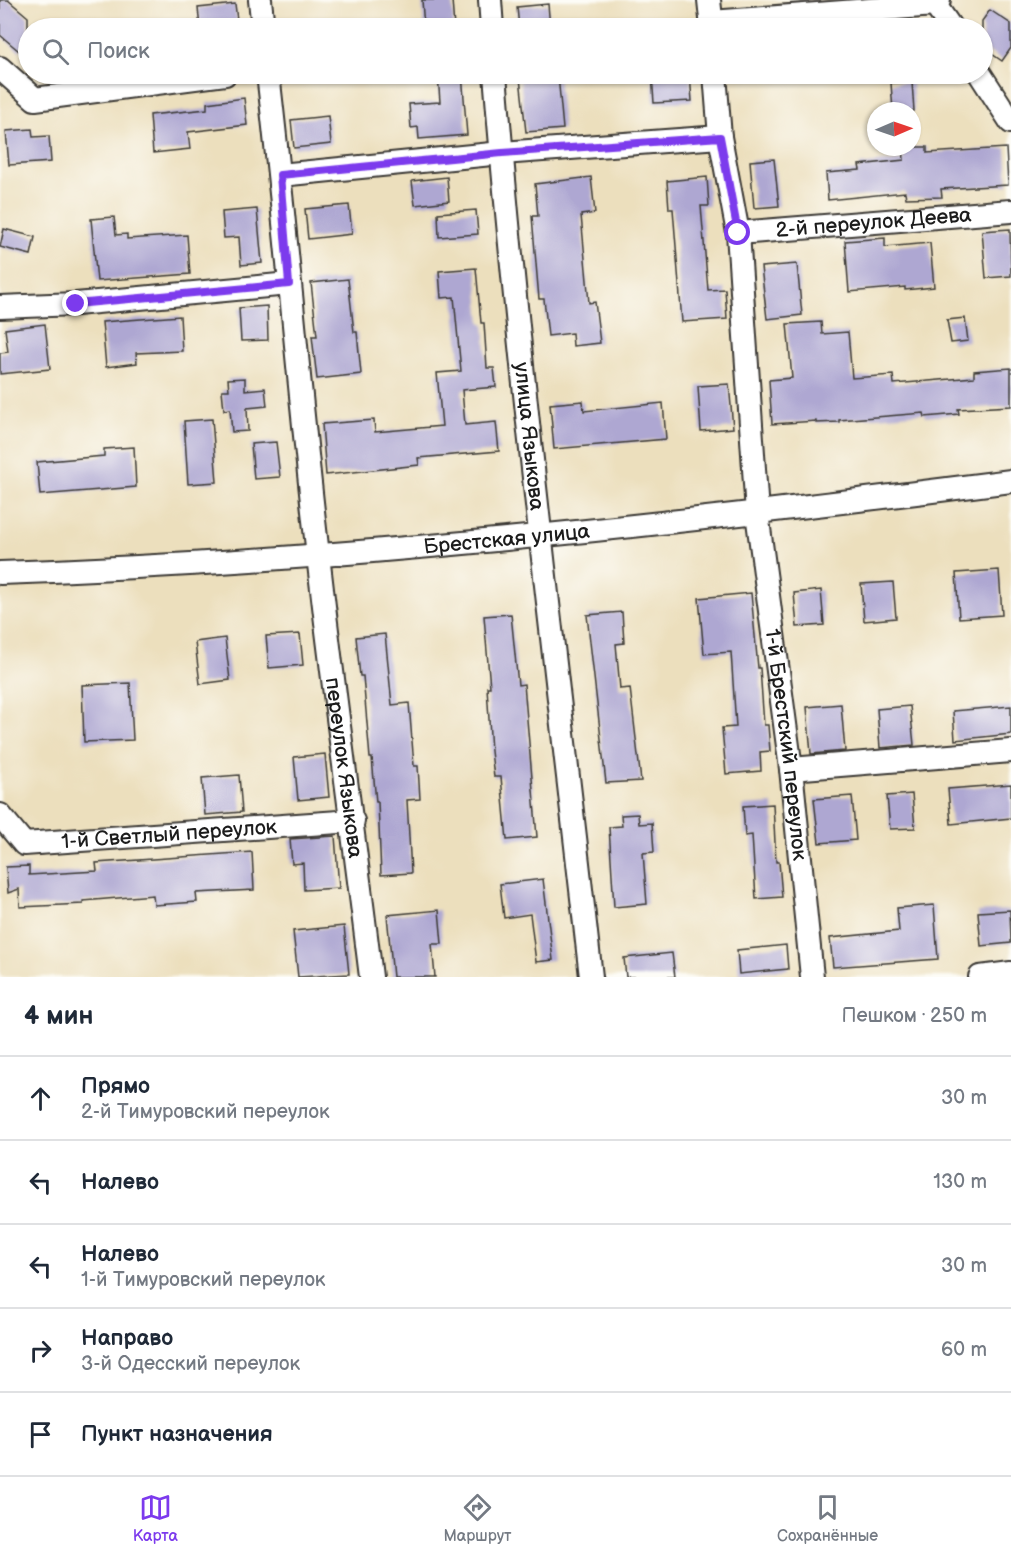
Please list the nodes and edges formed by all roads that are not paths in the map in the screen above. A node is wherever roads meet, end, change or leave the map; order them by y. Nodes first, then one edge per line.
1 (260, 0) edge
2 (489, 0) edge
3 (937, 2) edge
4 (711, 17) edge
5 (262, 18) edge
6 (491, 18) edge
7 (946, 18) edge
8 (0, 68) edge
9 (18, 84) edge
10 (18, 84) edge
11 (149, 84) edge
12 (269, 84) edge
13 (496, 84) edge
14 (716, 84) edge
15 (986, 84) edge
16 (1011, 122) edge
17 (720, 137) junction
18 (502, 153) junction
19 (280, 175) junction
20 (1011, 212) edge
21 (738, 233) junction
22 (289, 284) junction
23 (0, 307) edge
24 (1011, 481) edge
25 (757, 513) junction
26 (541, 534) junction
27 (318, 556) junction
28 (0, 573) edge
29 (1011, 751) edge
30 (790, 769) junction
31 (0, 815) edge
32 (353, 821) junction
33 (1011, 973) edge
34 (371, 977) edge
35 (591, 977) edge
36 (812, 977) edge
37 (980, 977) edge

1 - 5 street
2 - 6 street
3 - 4 street
3 - 7 street
8 - 10 street
9 - 11 street
12 - 19 street, переулок Языкова
13 - 18 street, улица Языкова
14 - 17 street, 1-й Брестский переулок
15 - 16 street
17 - 18 street
17 - 21 street, 1-й Брестский переулок
18 - 19 street
18 - 26 street, улица Языкова
19 - 22 street, переулок Языкова
20 - 21 street, 2-й переулок Деева
21 - 25 street, 1-й Брестский переулок
22 - 23 street
22 - 27 street, переулок Языкова
24 - 25 street, Брестская улица
25 - 26 street, Брестская улица
25 - 30 street, 1-й Брестский переулок
26 - 27 street, Брестская улица
26 - 35 street, улица Языкова
27 - 28 street, Брестская улица
27 - 32 street, переулок Языкова
29 - 30 street
30 - 36 street, 1-й Брестский переулок
31 - 32 street, 1-й Светлый переулок
32 - 34 street, переулок Языкова
33 - 37 street

